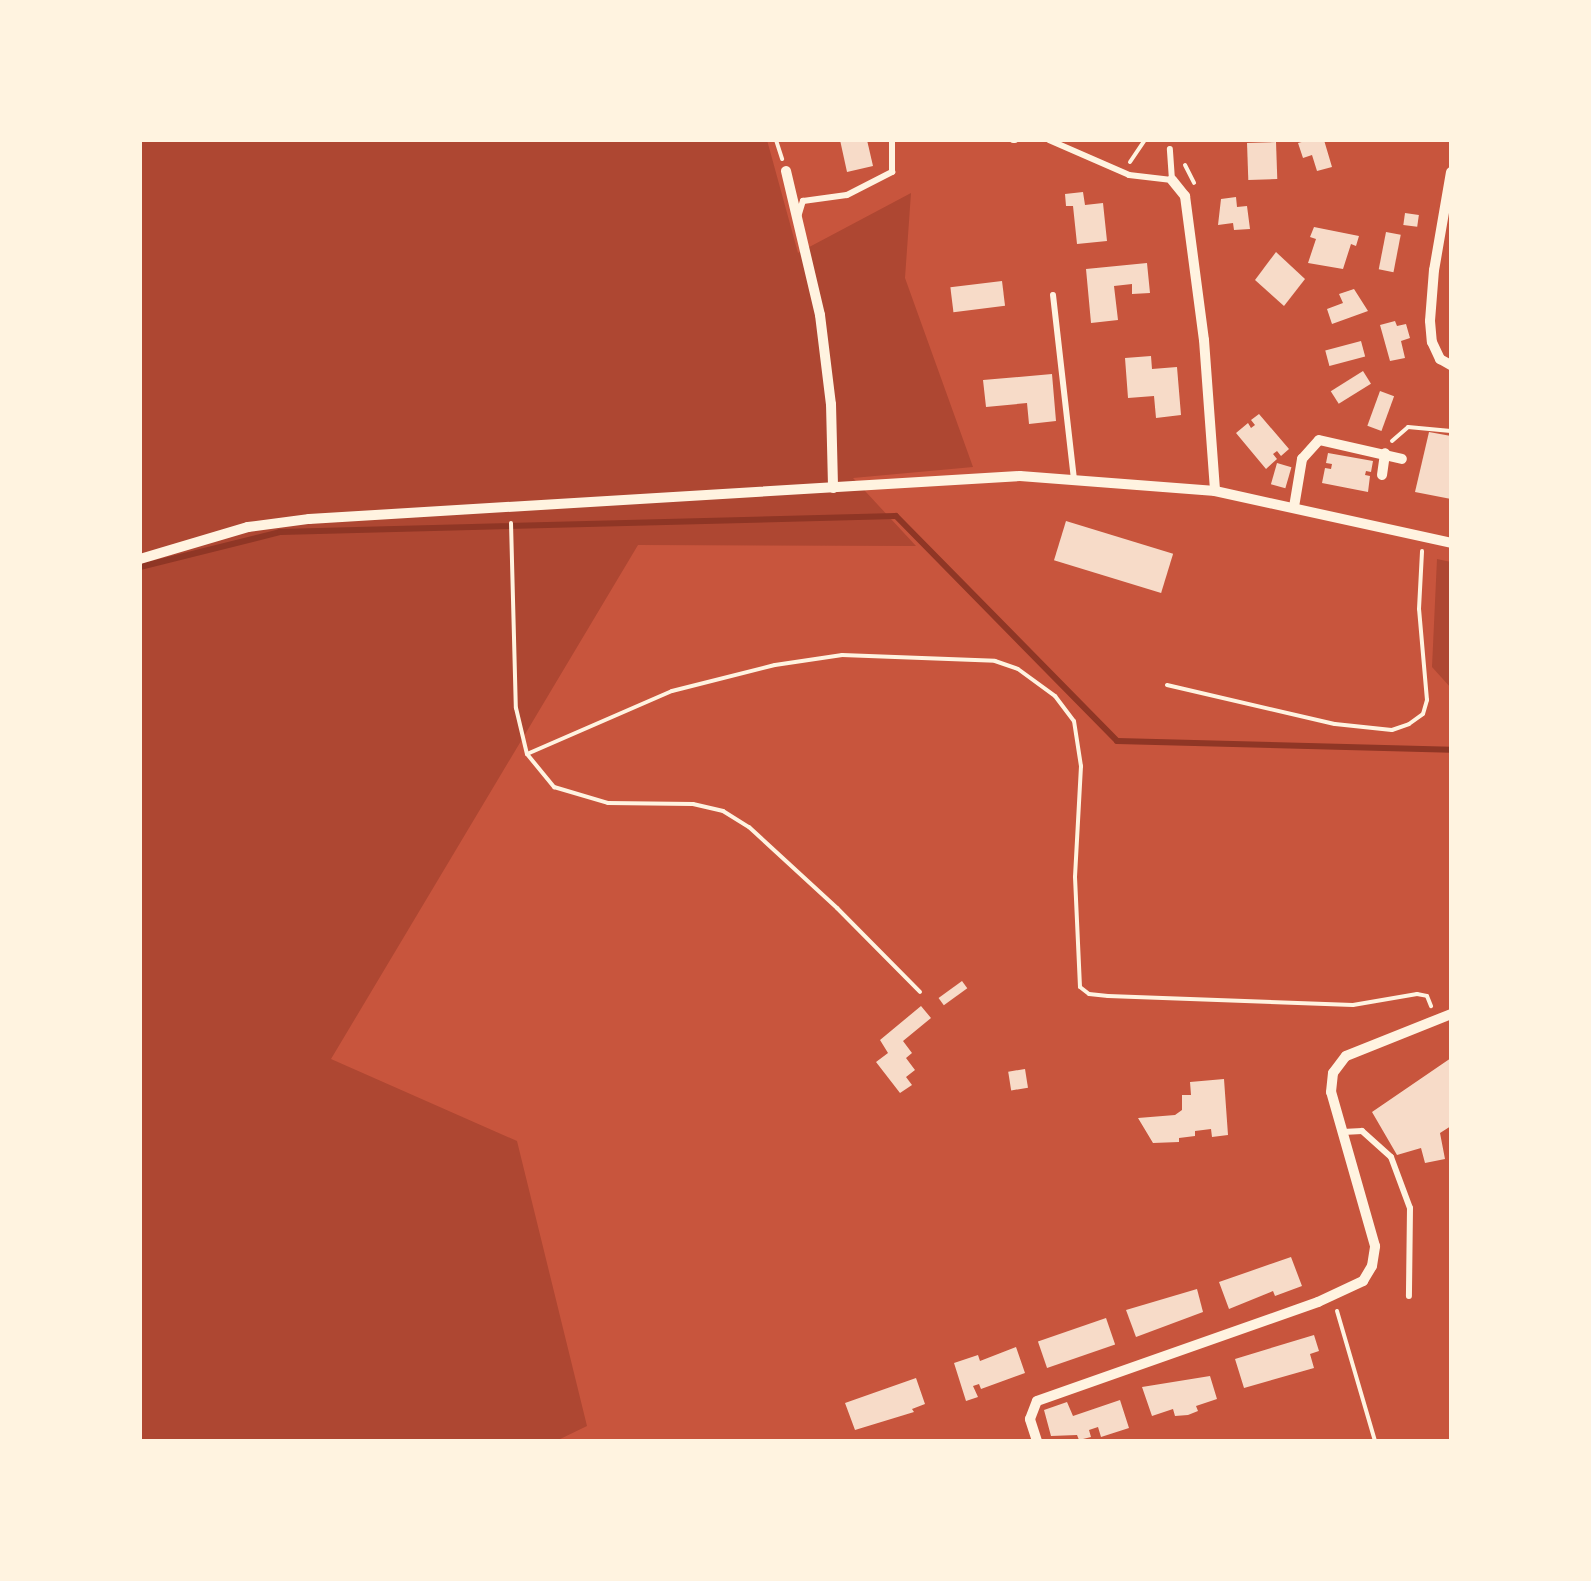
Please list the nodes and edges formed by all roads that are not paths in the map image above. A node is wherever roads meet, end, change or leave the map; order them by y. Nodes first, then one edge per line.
1 (892, 140) edge
2 (1049, 140) edge
3 (1170, 148) dead end
4 (786, 172) dead end
5 (1451, 172) edge
6 (1172, 180) junction
7 (797, 222) junction
8 (1053, 295) dead end
9 (1451, 365) edge
10 (1385, 453) junction
11 (1402, 458) dead end
12 (1382, 475) dead end
13 (1074, 480) junction
14 (833, 488) junction
15 (1215, 491) junction
16 (1294, 506) junction
17 (1451, 543) edge
18 (140, 559) edge
19 (1451, 1014) edge
20 (1342, 1132) junction
21 (1409, 1296) dead end
22 (1037, 1441) edge

1 - 7 lane
2 - 6 lane
3 - 6 lane
4 - 7 street
5 - 9 street
6 - 15 street
7 - 14 street
8 - 13 lane
10 - 11 street
10 - 12 street
10 - 16 street
13 - 14 street
13 - 15 street
14 - 18 street
15 - 16 street
16 - 17 street
19 - 20 street
20 - 21 lane
20 - 22 street

